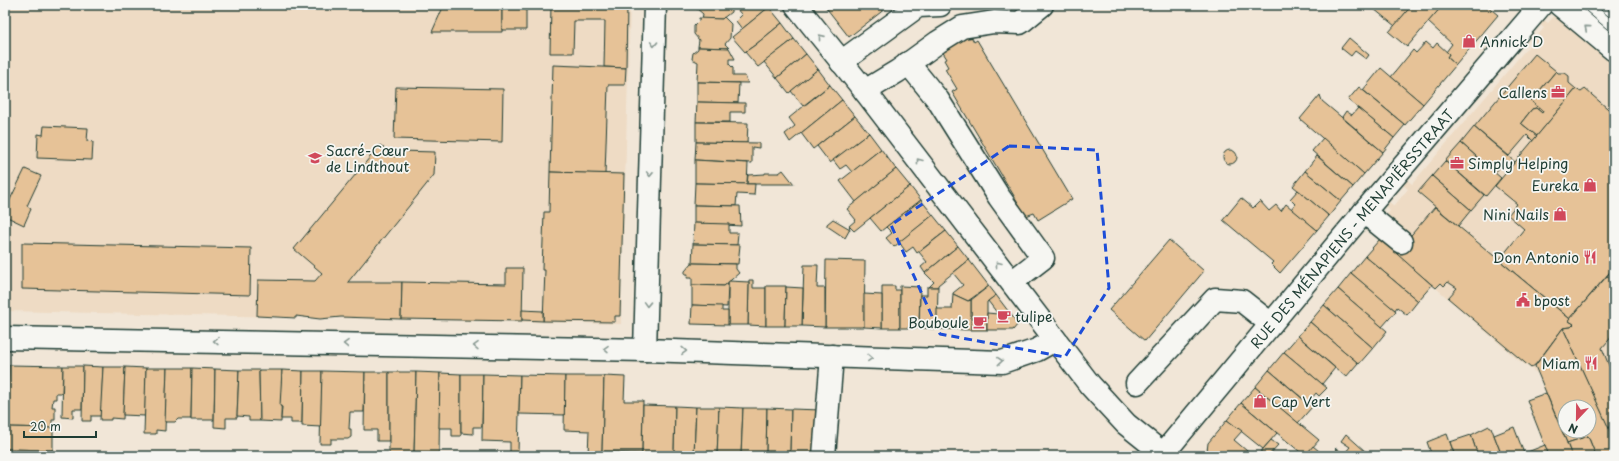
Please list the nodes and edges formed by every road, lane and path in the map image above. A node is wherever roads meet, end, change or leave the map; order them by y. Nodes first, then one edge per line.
1 (655, 5) edge
2 (796, 5) edge
3 (940, 5) edge
4 (1042, 5) edge
5 (1541, 5) edge
6 (1560, 5) edge
7 (1586, 5) edge
8 (1614, 28) edge
9 (1614, 50) edge
10 (841, 62) junction
11 (908, 63) junction
12 (865, 91) junction
13 (1364, 212) junction
14 (1401, 242) dead end
15 (1012, 282) junction
16 (1271, 324) junction
17 (5, 338) edge
18 (1055, 340) junction
19 (645, 350) junction
20 (832, 356) junction
21 (1137, 383) dead end
22 (1164, 455) edge
23 (824, 456) edge

1 -> 19 street
10 -> 2 street
3 - 10 street
4 - 11 street
5 - 13 street, RUE DES MÉNAPIENS - MENAPIËRSSTRAAT
9 -> 6 street
7 - 8 street
10 - 12 street
11 - 12 street
11 - 15 street
15 -> 12 street
13 - 14 street
13 - 16 street, RUE DES MÉNAPIENS - MENAPIËRSSTRAAT
15 - 18 street
16 - 21 street
16 - 22 street, RUE DES MÉNAPIENS - MENAPIËRSSTRAAT
19 -> 17 street
20 -> 18 street
18 - 22 street
19 -> 20 street
20 - 23 street

